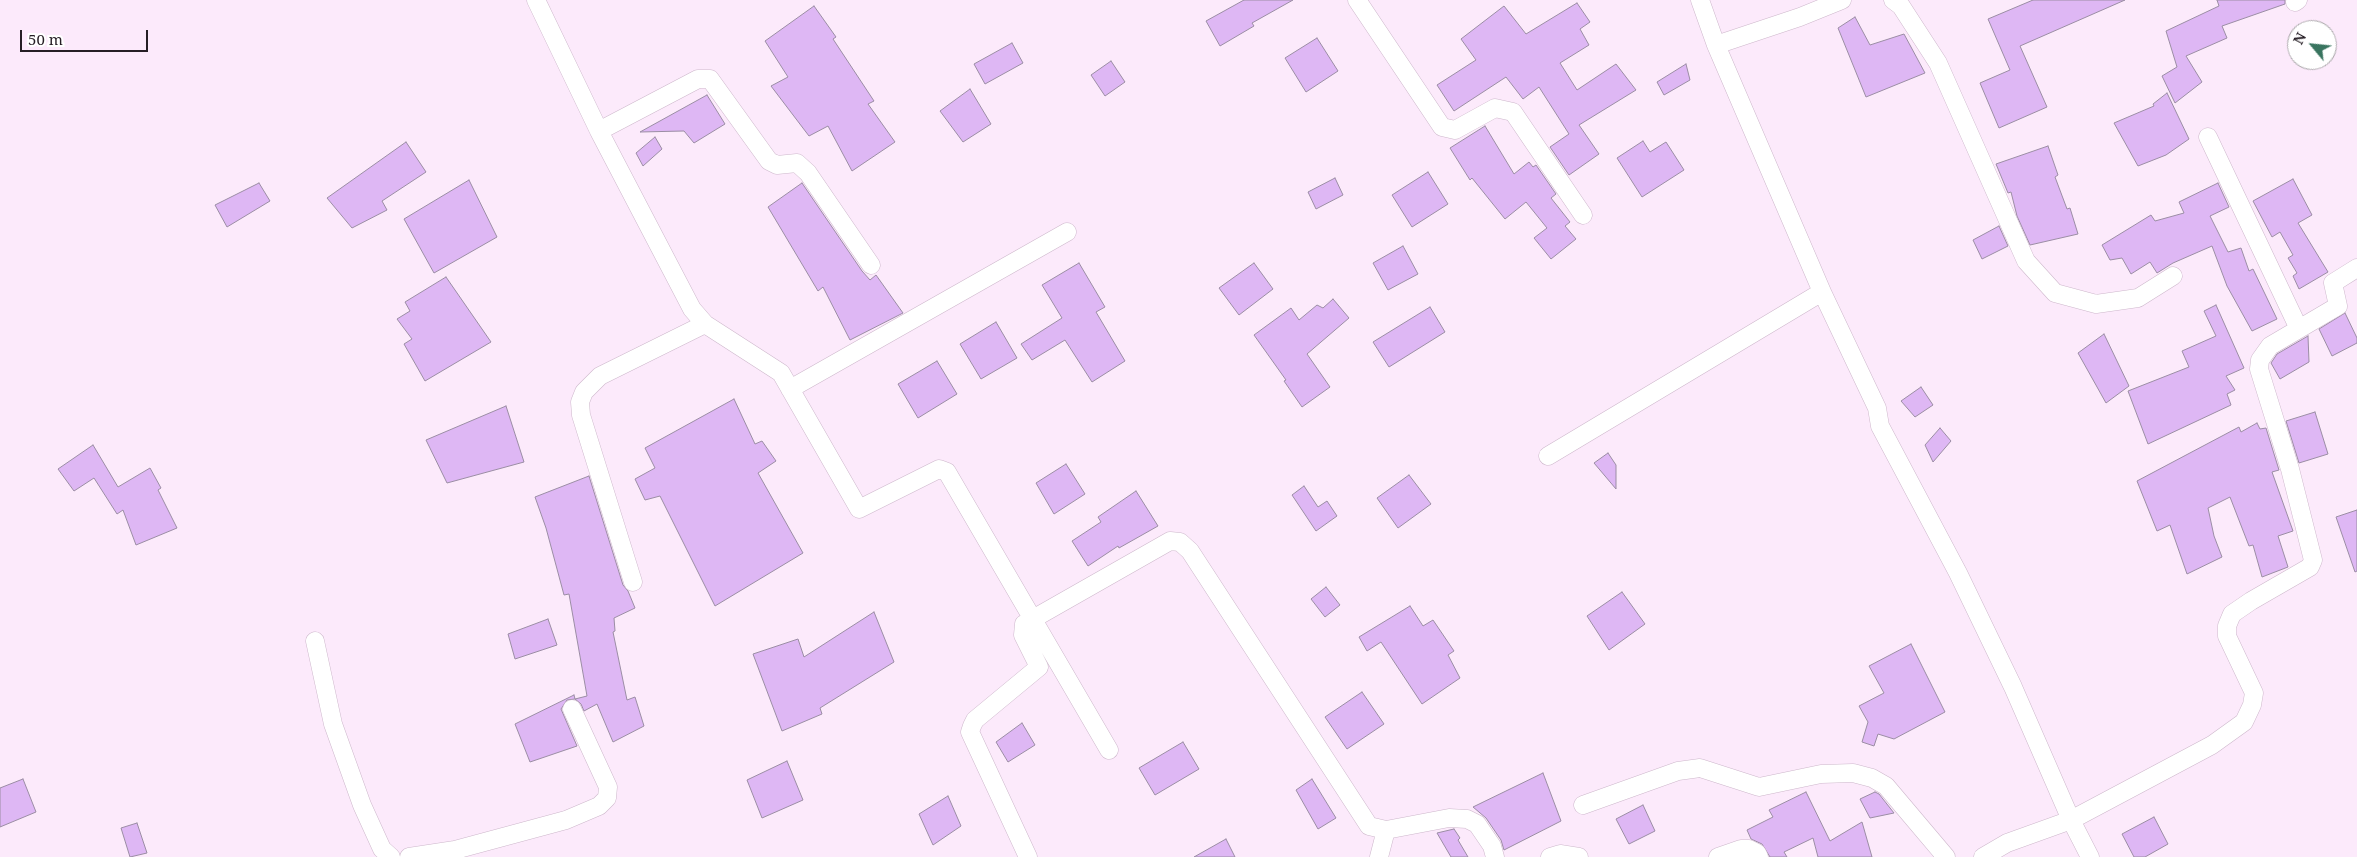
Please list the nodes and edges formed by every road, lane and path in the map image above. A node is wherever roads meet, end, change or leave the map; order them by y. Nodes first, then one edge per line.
1 (536, 0) edge
2 (1357, 0) edge
3 (1700, 0) edge
4 (1842, 0) edge
5 (1893, 0) edge
6 (1716, 45) junction
7 (599, 130) junction
8 (2208, 137) dead end
9 (1583, 215) dead end
10 (1067, 232) dead end
11 (870, 265) dead end
12 (2357, 268) edge
13 (2173, 276) dead end
14 (1822, 292) junction
15 (705, 324) junction
16 (2299, 329) junction
17 (790, 389) junction
18 (1548, 456) dead end
19 (633, 582) dead end
20 (1033, 618) junction
21 (315, 642) dead end
22 (572, 709) dead end
23 (1109, 750) dead end
24 (1583, 805) dead end
25 (2071, 820) junction
26 (1386, 830) junction
27 (391, 857) edge
28 (420, 857) edge
29 (1028, 857) edge
30 (1379, 857) edge
31 (1495, 857) edge
32 (1550, 857) edge
33 (1579, 857) edge
34 (1718, 857) edge
35 (1759, 857) edge
36 (1946, 857) edge
37 (1983, 857) edge
38 (2090, 857) edge

1 - 7 street
2 - 9 street
3 - 6 street
4 - 6 street
5 - 13 street
6 - 14 street
7 - 11 street
7 - 15 street
8 - 16 street
10 - 17 street
12 - 16 street
14 - 18 street
14 - 25 street
15 - 17 street
15 - 19 street
16 - 25 street
17 - 20 street
20 - 23 street
20 - 26 street
20 - 29 street
21 - 27 street
22 - 28 street
24 - 36 street
25 - 37 street
25 - 38 street
26 - 30 street
26 - 31 street
32 - 33 street
34 - 35 street

